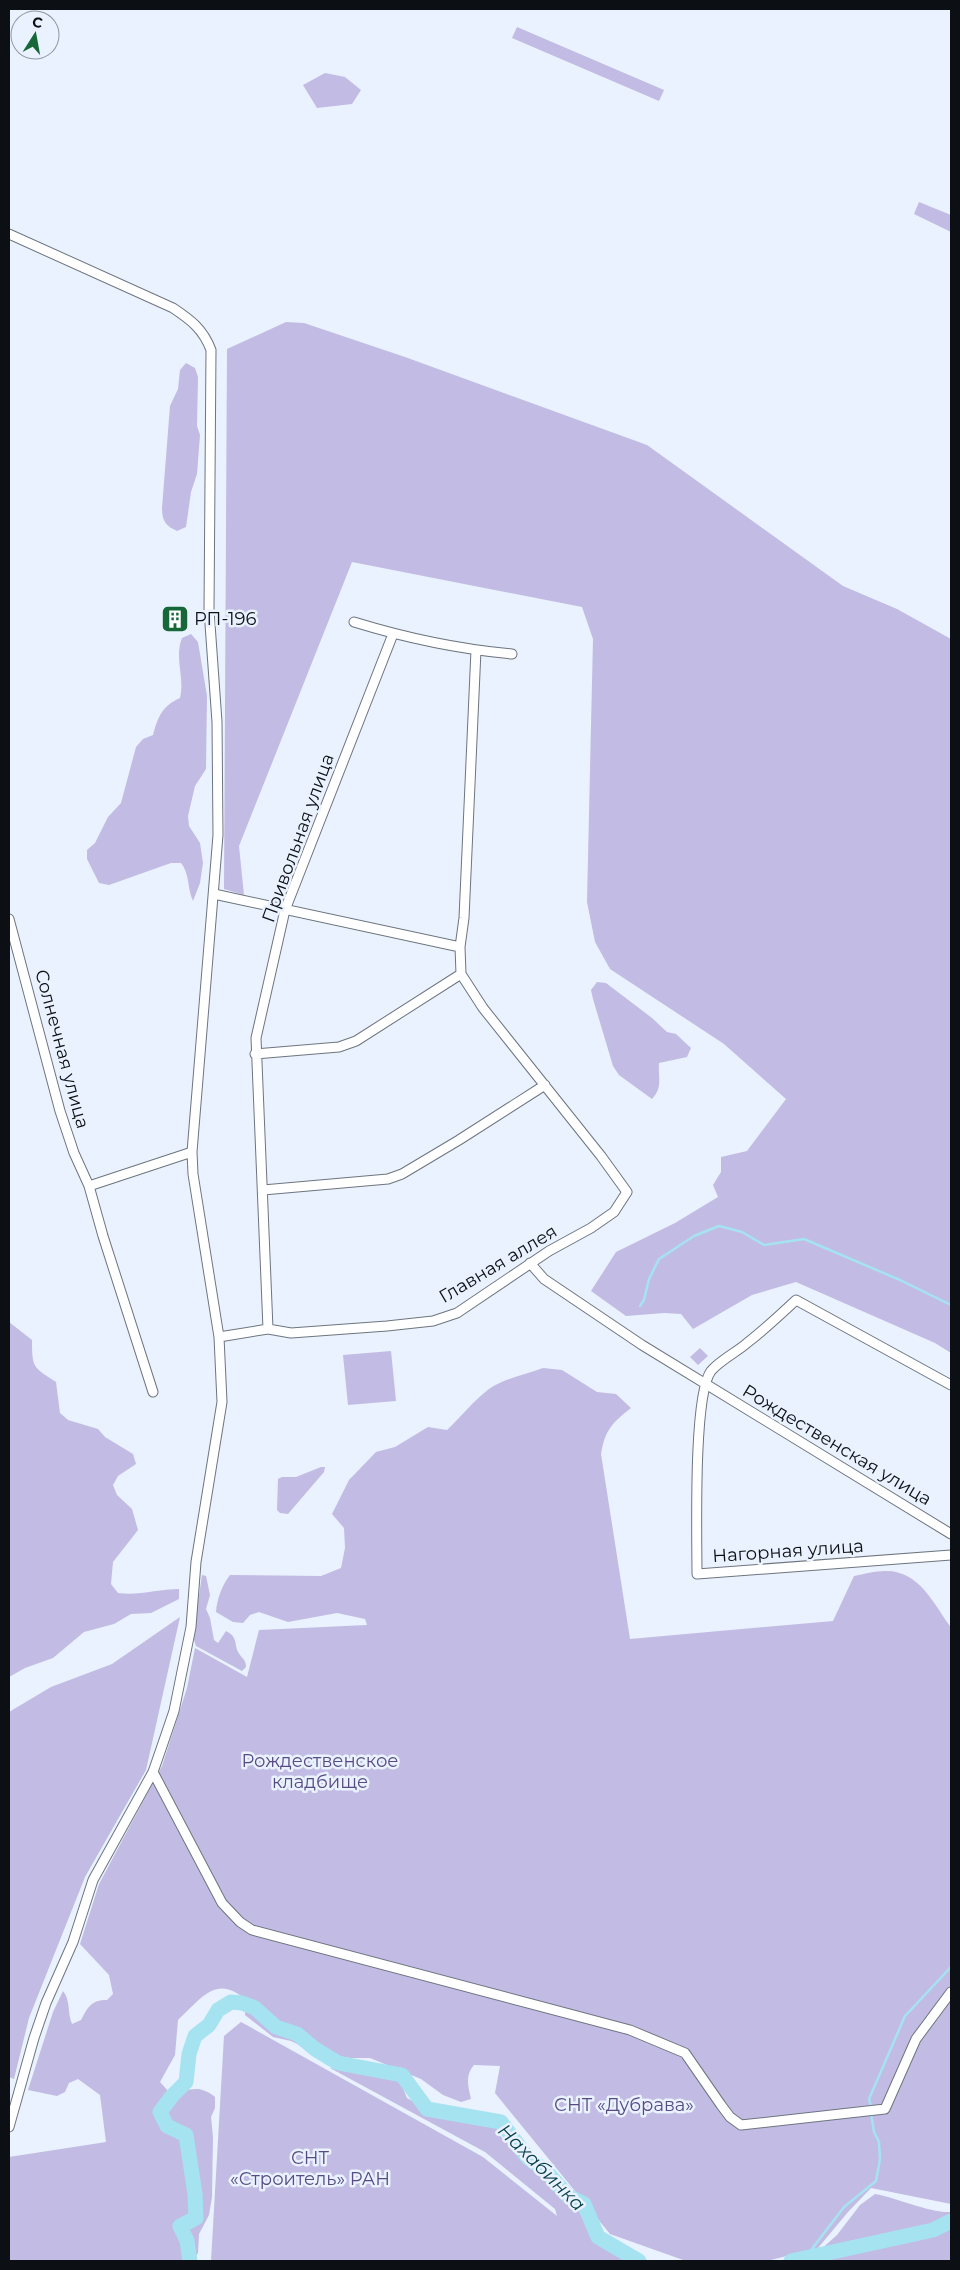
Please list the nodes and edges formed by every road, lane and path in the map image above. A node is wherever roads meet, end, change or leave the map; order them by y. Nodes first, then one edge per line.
1 (9, 234) edge
2 (354, 622) dead end
3 (393, 634) junction
4 (476, 650) junction
5 (512, 654) dead end
6 (214, 894) junction
7 (285, 910) junction
8 (9, 919) edge
9 (460, 947) junction
10 (461, 974) junction
11 (255, 1054) junction
12 (545, 1085) junction
13 (192, 1152) junction
14 (89, 1186) junction
15 (263, 1190) junction
16 (530, 1263) junction
17 (268, 1329) junction
18 (220, 1337) junction
19 (705, 1384) junction
20 (951, 1385) edge
21 (153, 1392) dead end
22 (951, 1534) edge
23 (951, 1555) edge
24 (153, 1772) junction
25 (951, 1992) edge
26 (9, 2127) edge

1 - 6 street
2 - 3 street
3 - 4 street
3 - 7 street, Привольная улица
4 - 5 street
4 - 9 street
6 - 7 street
6 - 13 street
7 - 9 street
7 - 11 street, Привольная улица
8 - 14 street, Солнечная улица
9 - 10 street
10 - 11 street
10 - 12 street
11 - 15 street, Привольная улица
12 - 15 street
12 - 16 street, Главная аллея
13 - 14 street
13 - 18 street
14 - 21 street, Солнечная улица
15 - 17 street, Привольная улица
16 - 17 street, Главная аллея
16 - 19 street, Рождественская улица
17 - 18 street, Главная аллея
18 - 24 street
19 - 20 street
19 - 22 street, Рождественская улица
19 - 23 street, Нагорная улица
24 - 25 street
24 - 26 street

